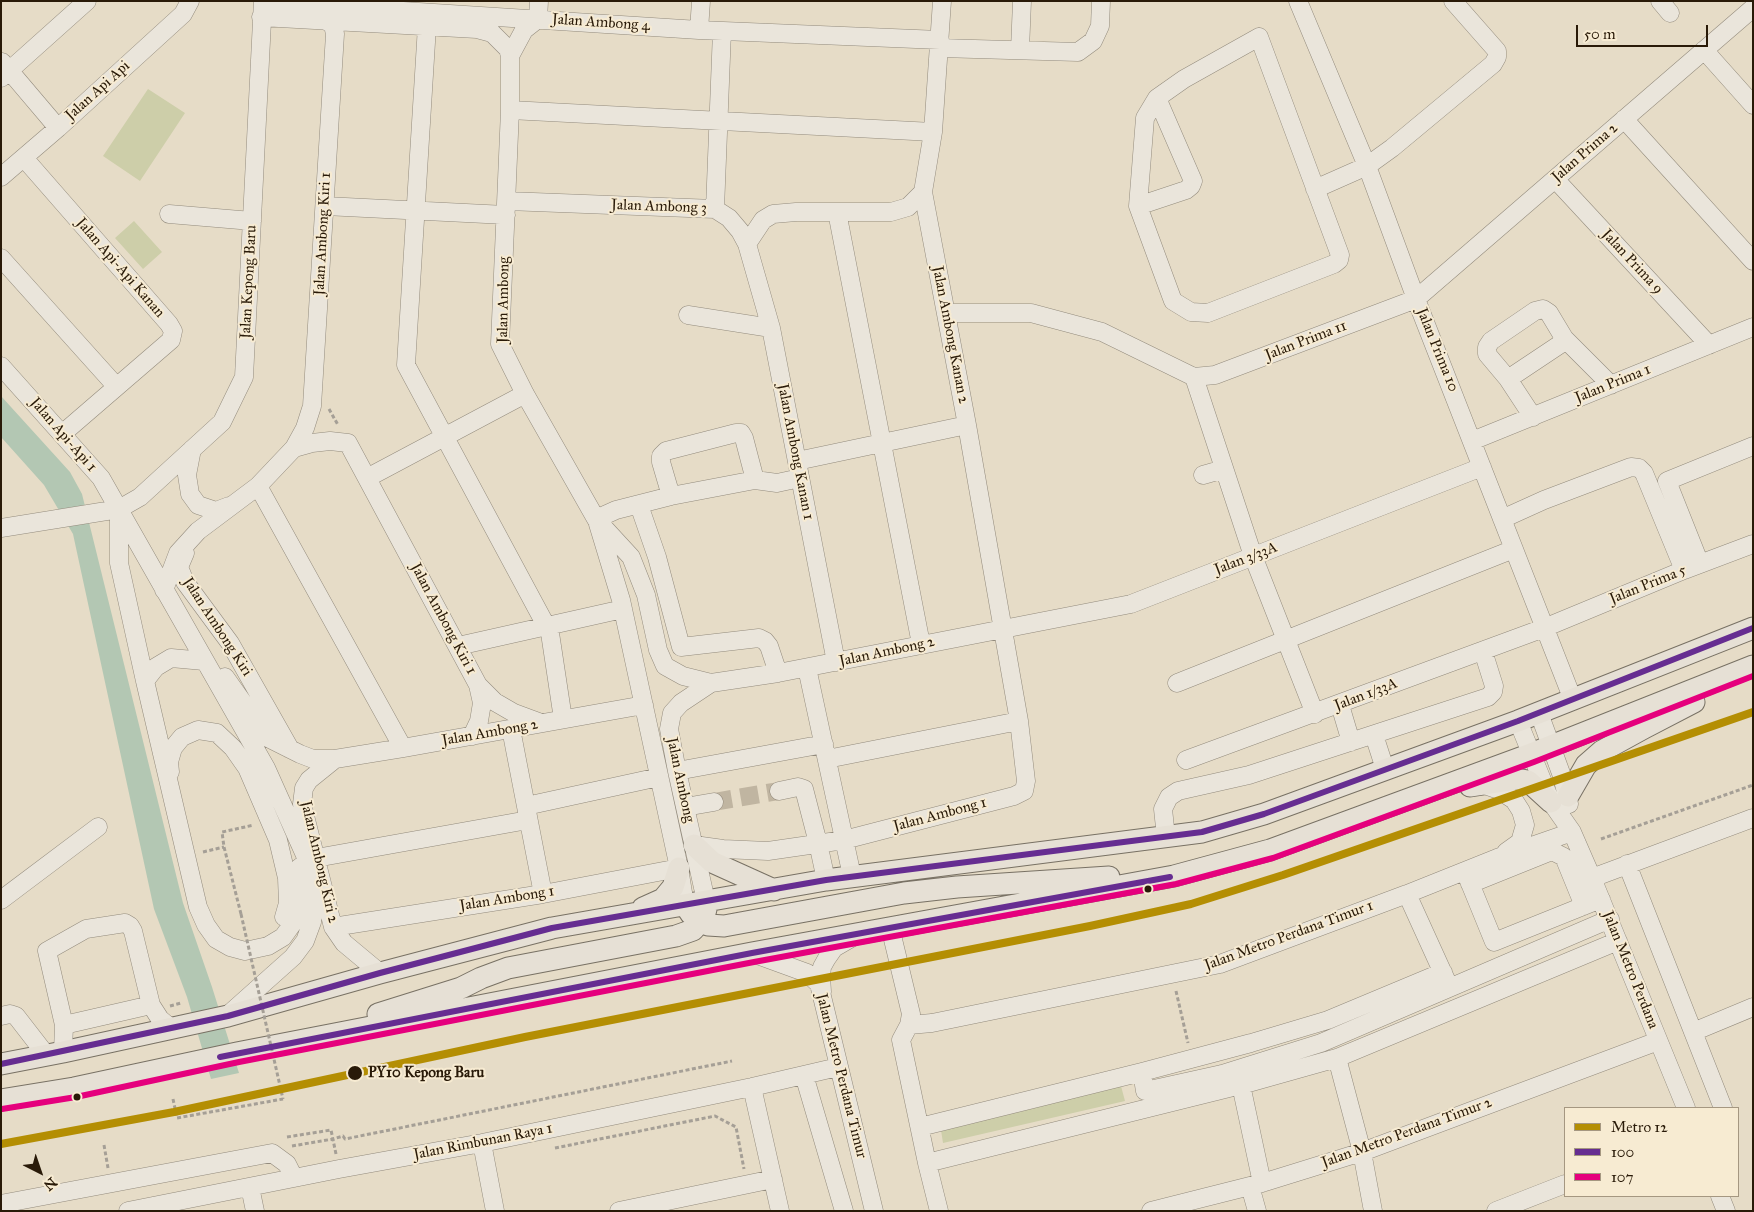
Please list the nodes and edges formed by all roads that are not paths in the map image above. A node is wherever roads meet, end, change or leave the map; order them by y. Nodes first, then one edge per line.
1 (87, 1) edge
2 (190, 1) edge
3 (701, 1) edge
4 (942, 1) edge
5 (1022, 1) edge
6 (1101, 1) edge
7 (1298, 1) edge
8 (1453, 1) edge
9 (262, 7) edge
10 (1753, 8) edge
11 (332, 9) edge
12 (538, 10) edge
13 (427, 13) edge
14 (700, 30) junction
15 (722, 31) junction
16 (940, 44) junction
17 (1020, 50) junction
18 (1704, 50) junction
19 (510, 56) junction
20 (4, 70) edge
21 (1157, 98) junction
22 (1753, 105) edge
23 (510, 110) junction
24 (1624, 119) junction
25 (718, 122) junction
26 (58, 128) junction
27 (933, 132) junction
28 (24, 158) junction
29 (1366, 166) junction
30 (1, 177) edge
31 (1555, 179) junction
32 (1315, 189) junction
33 (923, 192) junction
34 (325, 206) junction
35 (1138, 206) junction
36 (507, 208) junction
37 (715, 209) junction
38 (415, 211) junction
39 (837, 212) junction
40 (169, 214) dead end
41 (252, 221) junction
42 (747, 244) junction
43 (1, 258) edge
44 (1753, 261) edge
45 (1416, 299) junction
46 (688, 314) dead end
47 (946, 314) junction
48 (1753, 327) edge
49 (771, 328) junction
50 (1564, 338) junction
51 (1709, 345) junction
52 (1, 366) edge
53 (1194, 377) junction
54 (1508, 379) junction
55 (1611, 385) junction
56 (116, 386) junction
57 (525, 394) junction
58 (1533, 417) junction
59 (967, 425) junction
60 (62, 434) junction
61 (444, 437) junction
62 (1472, 440) junction
63 (882, 443) junction
64 (1753, 446) edge
65 (294, 448) junction
66 (192, 449) junction
67 (1482, 466) junction
68 (798, 469) junction
69 (1224, 469) junction
70 (1203, 475) dead end
71 (367, 478) junction
72 (755, 480) junction
73 (258, 486) junction
74 (672, 496) junction
75 (234, 505) junction
76 (639, 505) junction
77 (119, 509) junction
78 (596, 519) junction
79 (1502, 519) junction
80 (1, 528) edge
81 (198, 531) junction
82 (1753, 544) edge
83 (1514, 549) junction
84 (1253, 556) junction
85 (1692, 567) junction
86 (164, 590) junction
87 (623, 609) junction
88 (546, 626) junction
89 (1544, 628) junction
90 (1753, 628) edge
91 (1003, 629) junction
92 (1286, 640) junction
93 (921, 644) junction
94 (458, 646) junction
95 (1482, 651) junction
96 (204, 661) junction
97 (836, 662) junction
98 (1753, 666) edge
99 (808, 668) junction
100 (778, 673) junction
101 (1753, 673) edge
102 (145, 681) junction
103 (711, 683) junction
104 (1177, 683) dead end
105 (478, 685) junction
106 (1573, 700) junction
107 (644, 704) junction
108 (1340, 705) junction
109 (1539, 713) junction
110 (1315, 714) junction
111 (563, 719) junction
112 (1019, 721) junction
113 (1518, 721) junction
114 (541, 723) junction
115 (511, 729) junction
116 (1374, 735) junction
117 (472, 736) junction
118 (1351, 742) junction
119 (1552, 746) junction
120 (403, 748) junction
121 (290, 749) junction
122 (826, 752) junction
123 (1531, 754) junction
124 (336, 759) junction
125 (1186, 760) dead end
126 (1385, 769) junction
127 (677, 771) junction
128 (659, 777) junction
129 (1482, 784) junction
130 (170, 789) junction
131 (779, 791) tunnel mouth
132 (1420, 794) junction
133 (1560, 799) junction
134 (714, 802) tunnel mouth
135 (685, 807) junction
136 (527, 813) junction
137 (1753, 818) edge
138 (98, 827) dead end
139 (292, 827) junction
140 (1572, 832) junction
141 (1166, 837) junction
142 (844, 840) junction
143 (818, 843) junction
144 (694, 845) junction
145 (316, 858) junction
146 (1497, 858) junction
147 (1626, 864) junction
148 (680, 868) junction
149 (852, 876) junction
150 (1174, 876) junction
151 (1468, 877) junction
152 (1592, 878) junction
153 (826, 880) junction
154 (774, 890) junction
155 (543, 894) junction
156 (1407, 894) junction
157 (1601, 899) junction
158 (1, 900) edge
159 (706, 901) junction
160 (685, 905) junction
161 (1584, 906) junction
162 (627, 916) junction
163 (1610, 919) junction
164 (700, 922) junction
165 (333, 927) junction
166 (890, 928) junction
167 (862, 933) junction
168 (1618, 941) junction
169 (268, 946) junction
170 (752, 953) junction
171 (380, 973) junction
172 (1446, 980) junction
173 (823, 1002) junction
174 (151, 1005) junction
175 (1753, 1007) edge
176 (6, 1015) edge
177 (228, 1016) junction
178 (64, 1025) junction
179 (909, 1025) junction
180 (177, 1027) junction
181 (1693, 1032) junction
182 (1658, 1041) junction
183 (290, 1043) junction
184 (55, 1054) junction
185 (1337, 1058) junction
186 (1, 1064) edge
187 (838, 1067) junction
188 (1142, 1072) junction
189 (804, 1075) junction
190 (1241, 1085) junction
191 (752, 1087) junction
192 (1, 1100) edge
193 (1686, 1107) edge
194 (1723, 1107) edge
195 (920, 1127) junction
196 (482, 1144) junction
197 (1362, 1152) junction
198 (927, 1163) junction
199 (294, 1178) junction
200 (773, 1179) junction
201 (1256, 1184) junction
202 (1564, 1184) edge
203 (250, 1187) junction
204 (1720, 1197) edge
205 (1, 1204) edge
206 (128, 1211) edge
207 (255, 1211) edge
208 (495, 1211) edge
209 (619, 1211) edge
210 (780, 1211) edge
211 (844, 1211) edge
212 (874, 1211) edge
213 (939, 1211) edge
214 (1152, 1211) edge
215 (1257, 1211) edge
216 (1373, 1211) edge
217 (1496, 1211) edge
218 (1726, 1211) edge

1 - 20 street
2 - 26 street, Jalan Api Api
3 - 14 street
4 - 16 street, Jalan Ambong Kanan 2
5 - 17 street
6 - 17 street, Jalan Ambong 4
7 - 29 street, Jalan Prima 10
8 - 29 street
9 - 11 street, Jalan Ambong 4
9 - 41 street, Jalan Kepong Baru
10 - 18 street, Jalan Prima 2
11 - 13 street, Jalan Ambong 4
11 - 34 street, Jalan Ambong Kiri 1
12 - 13 street, Jalan Ambong 4
12 - 14 street, Jalan Ambong 4
12 - 19 street
13 - 19 street, Jalan Ambong 4
13 - 38 street
14 - 15 street, Jalan Ambong 4
15 - 16 street, Jalan Ambong 4
15 - 25 street
16 - 17 street, Jalan Ambong 4
16 - 27 street, Jalan Ambong Kanan 2
18 - 22 street
18 - 24 street, Jalan Prima 2
19 - 23 street, Jalan Ambong
20 - 26 street
21 - 32 street
21 - 35 street
21 - 35 street
23 - 25 street
23 - 36 street, Jalan Ambong
24 - 31 street, Jalan Prima 2
24 - 44 street
25 - 27 street
25 - 37 street
26 - 28 street, Jalan Api Api
27 - 33 street, Jalan Ambong Kanan 2
28 - 30 street, Jalan Api Api
28 - 56 street, Jalan Api-Api Kanan
29 - 32 street
29 - 45 street, Jalan Prima 10
31 - 45 street, Jalan Prima 2
31 - 51 street, Jalan Prima 9
32 - 35 street
33 - 39 street
33 - 47 street, Jalan Ambong Kanan 2
34 - 38 street, Jalan Ambong 3
34 - 65 street, Jalan Ambong Kiri 1
36 - 37 street, Jalan Ambong 3
36 - 38 street, Jalan Ambong 3
36 - 57 street, Jalan Ambong
37 - 42 street, Jalan Ambong 3
38 - 61 street
39 - 42 street
39 - 63 street
40 - 41 street
41 - 66 street, Jalan Kepong Baru
42 - 49 street, Jalan Ambong Kanan 1
43 - 56 street
45 - 53 street, Jalan Prima 11
45 - 62 street, Jalan Prima 10
46 - 49 street
47 - 53 street
47 - 59 street, Jalan Ambong Kanan 2
48 - 51 street, Jalan Prima 1
49 - 68 street, Jalan Ambong Kanan 1
50 - 54 street
50 - 54 street
50 - 55 street
51 - 55 street, Jalan Prima 1
52 - 60 street, Jalan Api-Api 1
53 - 69 street
54 - 58 street
55 - 58 street, Jalan Prima 1
56 - 60 street, Jalan Api-Api Kanan
57 - 61 street
57 - 78 street, Jalan Ambong
58 - 62 street, Jalan Prima 1
59 - 63 street
59 - 91 street, Jalan Ambong Kanan 2
60 - 77 street, Jalan Api-Api 1
61 - 71 street
61 - 88 street
62 - 67 street, Jalan Prima 10
63 - 68 street
63 - 93 street
64 - 85 street
65 - 71 street, Jalan Ambong Kiri 1
65 - 73 street, Jalan Ambong Kiri 1
66 - 75 street
66 - 77 street, Jalan Kepong Baru
67 - 79 street, Jalan Prima 10
67 - 84 street, Jalan 3/33A
68 - 72 street
68 - 97 street, Jalan Ambong Kanan 1
69 - 70 street
69 - 84 street
71 - 94 street, Jalan Ambong Kiri 1
72 - 74 street
72 - 74 street
73 - 75 street, Jalan Ambong Kiri 1
73 - 120 street
74 - 76 street
75 - 81 street, Jalan Ambong Kiri 1
76 - 78 street
76 - 100 street
77 - 80 street
77 - 86 street, Jalan Ambong Kiri 2
77 - 102 street
78 - 87 street, Jalan Ambong
78 - 103 street, Jalan Ambong
79 - 83 street, Jalan Prima 10
79 - 85 street
81 - 86 street, Jalan Ambong Kiri 1
81 - 121 street, Jalan Ambong Kiri
82 - 85 street, Jalan Prima 5
83 - 89 street, Jalan Prima 10
83 - 92 street
84 - 91 street, Jalan 3/33A
84 - 92 street
85 - 89 street, Jalan Prima 5
86 - 96 street, Jalan Ambong Kiri 2
86 - 121 street, Jalan Ambong Kiri 2
87 - 88 street
87 - 107 street, Jalan Ambong
88 - 94 street
88 - 111 street
89 - 95 street, Jalan 1/33A
89 - 106 street, Jalan Prima 10
90 - 106 main road
91 - 93 street, Jalan Ambong 2
91 - 112 street, Jalan Ambong 1
92 - 104 street
92 - 110 street
93 - 97 street, Jalan Ambong 2
94 - 105 street, Jalan Ambong Kiri 1
95 - 108 street, Jalan 1/33A
95 - 116 street
96 - 102 street
96 - 139 street, Jalan Ambong Kiri 2
97 - 99 street, Jalan Ambong 2
98 - 119 main road
99 - 100 street, Jalan Ambong 2
99 - 122 street
100 - 103 street, Jalan Ambong 2
101 - 133 main road
102 - 130 street
103 - 127 street, Jalan Ambong
105 - 114 street, Jalan Ambong Kiri 1
105 - 117 street, Jalan Ambong Kiri 1
106 - 109 main road
107 - 111 street, Jalan Ambong 2
107 - 128 street, Jalan Ambong
108 - 110 street, Jalan 1/33A
108 - 118 street
109 - 113 main road
109 - 119 street, Jalan Metro Perdana
110 - 125 street, Jalan 1/33A
111 - 114 street, Jalan Ambong 2
112 - 122 street
112 - 142 street, Jalan Ambong 1
113 - 123 street, Jalan Metro Perdana
113 - 126 main road
114 - 115 street, Jalan Ambong 2
115 - 117 street, Jalan Ambong 2
115 - 136 street
116 - 118 street
116 - 126 street
117 - 120 street, Jalan Ambong 2
118 - 141 street
119 - 123 main road
119 - 133 street, Jalan Metro Perdana
120 - 124 street, Jalan Ambong 2
121 - 124 street, Jalan Ambong Kiri 2
122 - 127 street
122 - 142 street
123 - 132 main road
123 - 133 street, Jalan Metro Perdana
124 - 145 street, Jalan Ambong Kiri 2
126 - 141 main road
127 - 135 street, Jalan Ambong
128 - 136 street
128 - 148 street, Jalan Ambong
129 - 132 main road
129 - 133 main road
129 - 146 street
130 - 169 street
130 - 169 street
131 - 143 street
132 - 150 main road
133 - 140 street, Jalan Metro Perdana
134 - 135 street
135 - 144 street, Jalan Ambong
136 - 145 street
136 - 155 street
137 - 147 street
138 - 158 street
139 - 169 street
139 - 177 street, Jalan Ambong Kiri 2
140 - 146 street, Jalan Metro Perdana Timur 1
140 - 152 street, Jalan Metro Perdana
141 - 149 main road
142 - 143 street, Jalan Ambong 1
142 - 149 street
143 - 144 street, Jalan Ambong 1
143 - 153 street
144 - 154 main road
144 - 159 street, Jalan Ambong
145 - 165 street, Jalan Ambong Kiri 2
146 - 151 street, Jalan Metro Perdana Timur 1
147 - 152 street
147 - 181 street
148 - 155 street, Jalan Ambong 1
148 - 160 street, Jalan Ambong
148 - 162 main road
149 - 153 main road
150 - 164 main road
150 - 166 main road
151 - 156 street, Jalan Metro Perdana Timur 1
151 - 161 street
151 - 161 street
152 - 157 street, Jalan Metro Perdana
153 - 154 main road
154 - 159 main road
155 - 165 street, Jalan Ambong 1
156 - 172 street
156 - 179 street, Jalan Metro Perdana Timur 1
157 - 161 street
157 - 163 street, Jalan Metro Perdana
159 - 160 main road
159 - 164 main road
160 - 162 main road
160 - 164 main road
162 - 171 main road
163 - 168 street, Jalan Metro Perdana
163 - 172 street
164 - 183 main road
165 - 171 street, Jalan Ambong Kiri 2
166 - 167 main road
166 - 179 street
167 - 170 main road
167 - 173 street
168 - 182 street, Jalan Metro Perdana
168 - 185 street
170 - 173 street, Jalan Metro Perdana Timur
170 - 183 main road
171 - 177 main road
172 - 188 street
172 - 188 street
173 - 187 street, Jalan Metro Perdana Timur
174 - 178 street
174 - 178 street
174 - 180 street
175 - 181 street
176 - 184 street
177 - 180 main road
178 - 184 street
179 - 195 street
180 - 184 main road
181 - 194 street
182 - 193 street, Jalan Metro Perdana
182 - 197 street, Jalan Metro Perdana Timur 2
183 - 192 main road
184 - 186 main road
185 - 190 street
185 - 197 street
187 - 189 street, Jalan Rimbunan Raya 1
187 - 212 street, Jalan Metro Perdana Timur
188 - 195 street
189 - 191 street, Jalan Rimbunan Raya 1
189 - 211 street
190 - 198 street
190 - 201 street
191 - 196 street, Jalan Rimbunan Raya 1
191 - 200 street
195 - 198 street
196 - 199 street, Jalan Rimbunan Raya 1
196 - 208 street
197 - 201 street, Jalan Metro Perdana Timur 2
197 - 216 street
198 - 213 street
199 - 203 street, Jalan Rimbunan Raya 1
199 - 205 street
200 - 209 street
200 - 210 street
201 - 214 street, Jalan Metro Perdana Timur 2
201 - 215 street
202 - 217 street
203 - 206 street, Jalan Rimbunan Raya 1
203 - 207 street
204 - 218 street

